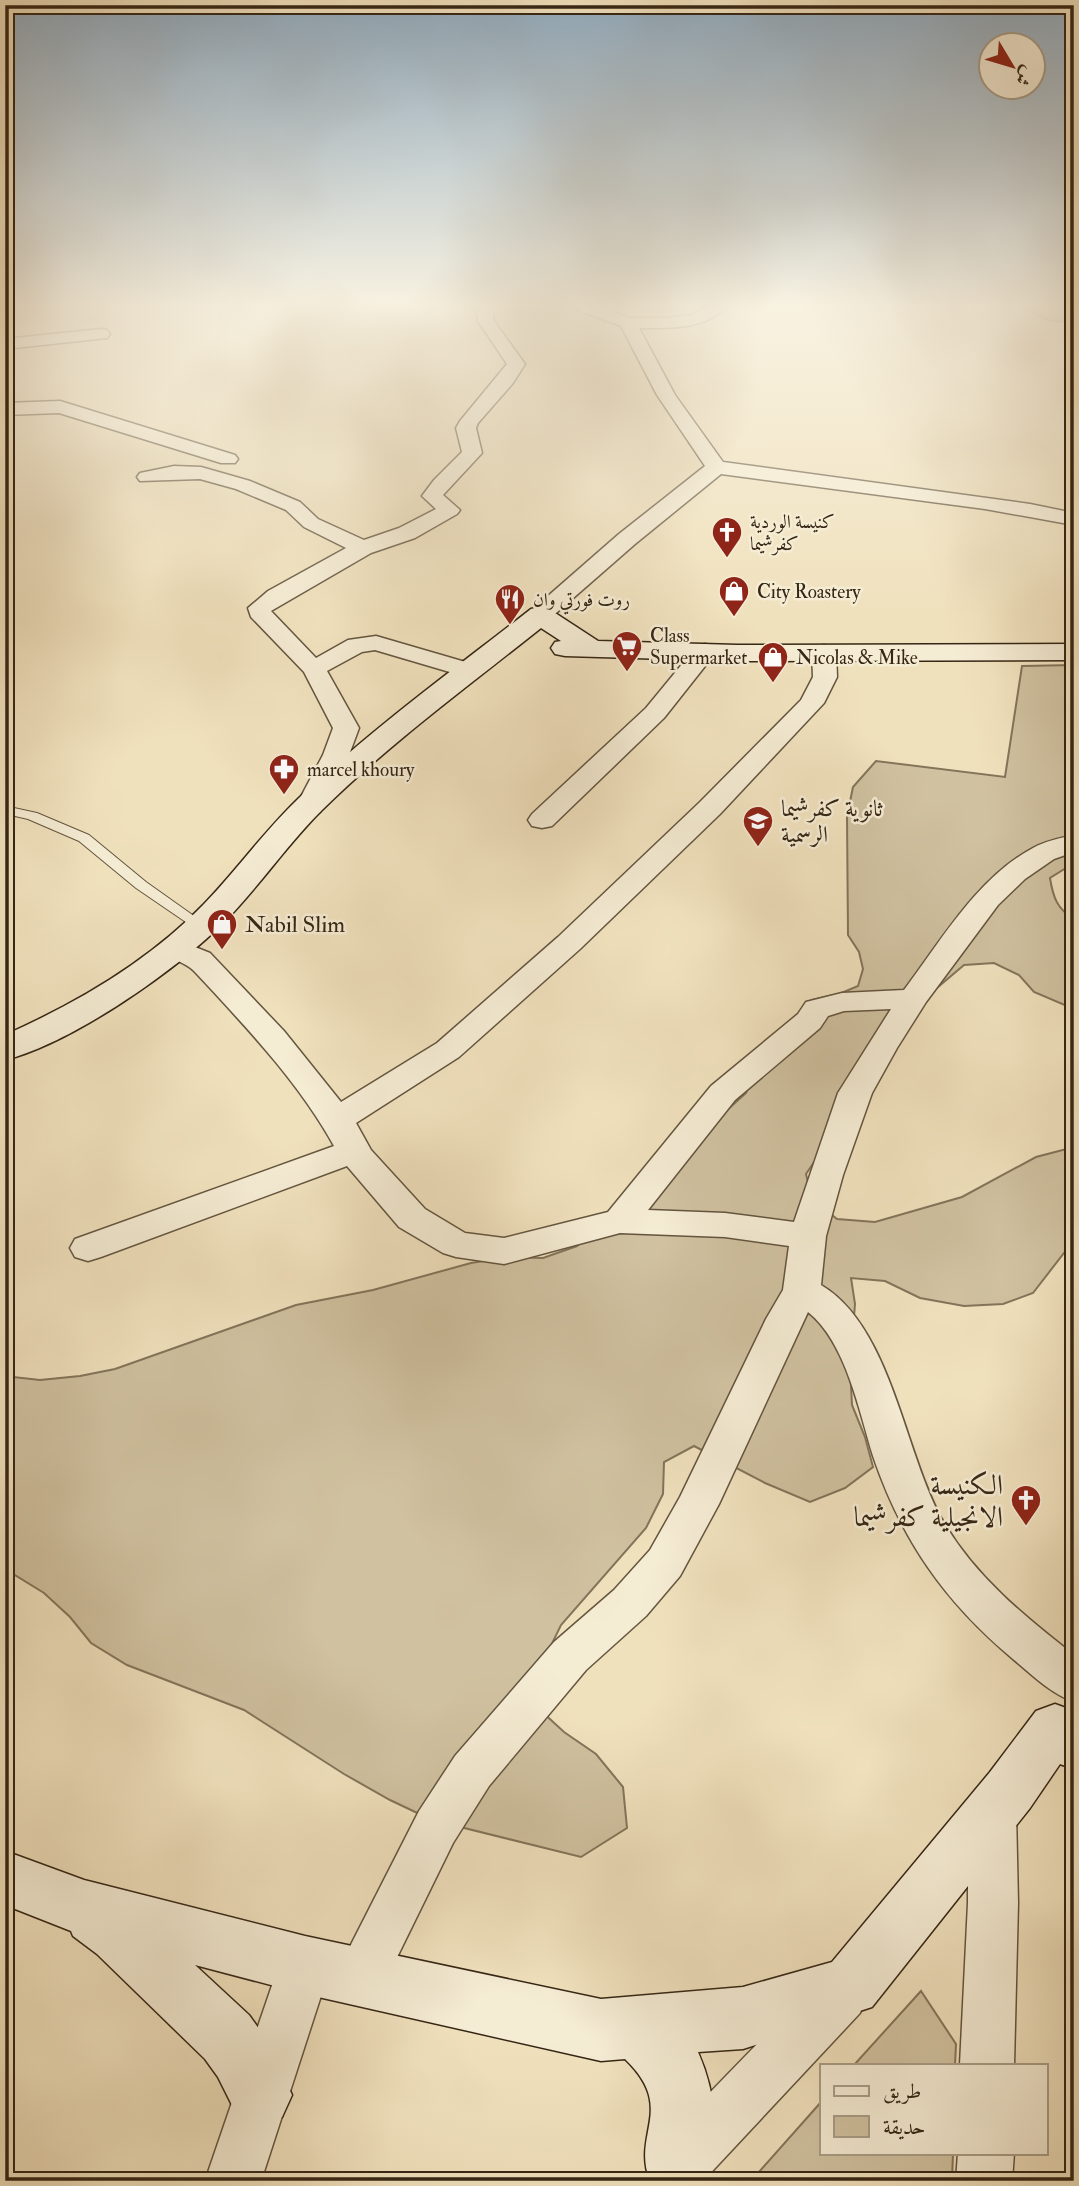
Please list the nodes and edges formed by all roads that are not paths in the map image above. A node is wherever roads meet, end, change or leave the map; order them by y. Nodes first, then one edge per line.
1 (32, 408) edge
2 (63, 408) edge
3 (481, 408) edge
4 (675, 408) edge
5 (5, 409) edge
6 (228, 459) dead end
7 (716, 467) junction
8 (147, 477) dead end
9 (1074, 519) edge
10 (363, 548) junction
11 (540, 615) junction
12 (589, 647) junction
13 (499, 648) junction
14 (705, 651) junction
15 (824, 652) junction
16 (1074, 652) edge
17 (314, 669) junction
18 (470, 671) junction
19 (310, 806) junction
20 (5, 816) edge
21 (542, 820) dead end
22 (1074, 843) edge
23 (201, 926) junction
24 (175, 948) junction
25 (913, 999) junction
26 (5, 1049) edge
27 (337, 1120) junction
28 (354, 1151) junction
29 (620, 1221) junction
30 (808, 1236) junction
31 (88, 1248) dead end
32 (802, 1290) junction
33 (1069, 1715) edge
34 (992, 1812) junction
35 (5, 1878) edge
36 (84, 1908) junction
37 (333, 1971) junction
38 (851, 1986) junction
39 (638, 2029) junction
40 (987, 2064) edge
41 (260, 2095) junction
42 (986, 2154) edge
43 (670, 2174) edge
44 (233, 2181) edge
45 (984, 2181) edge

1 - 5 street
2 - 6 street
3 - 10 street
4 - 7 street
7 - 9 street
7 - 11 street
8 - 10 street
10 - 17 street
11 - 12 street
11 - 13 street
12 - 13 street
12 - 14 street
13 - 18 street
14 - 15 street
14 - 21 street
15 - 16 street
15 - 27 street
17 - 18 street
17 - 19 street
18 - 19 street
19 - 23 street
20 - 23 lane
22 - 25 street
23 - 24 street
24 - 26 street
24 - 27 street
25 - 29 street
25 - 30 street
27 - 28 street
28 - 29 street
28 - 31 street
29 - 30 street
30 - 32 street
32 - 33 street
32 - 37 street
33 - 34 street
34 - 38 street
34 - 40 street
35 - 36 street
36 - 37 street
36 - 41 street
37 - 39 street
37 - 41 street
38 - 39 street
38 - 43 street
39 - 43 street
41 - 44 street
42 - 45 street

